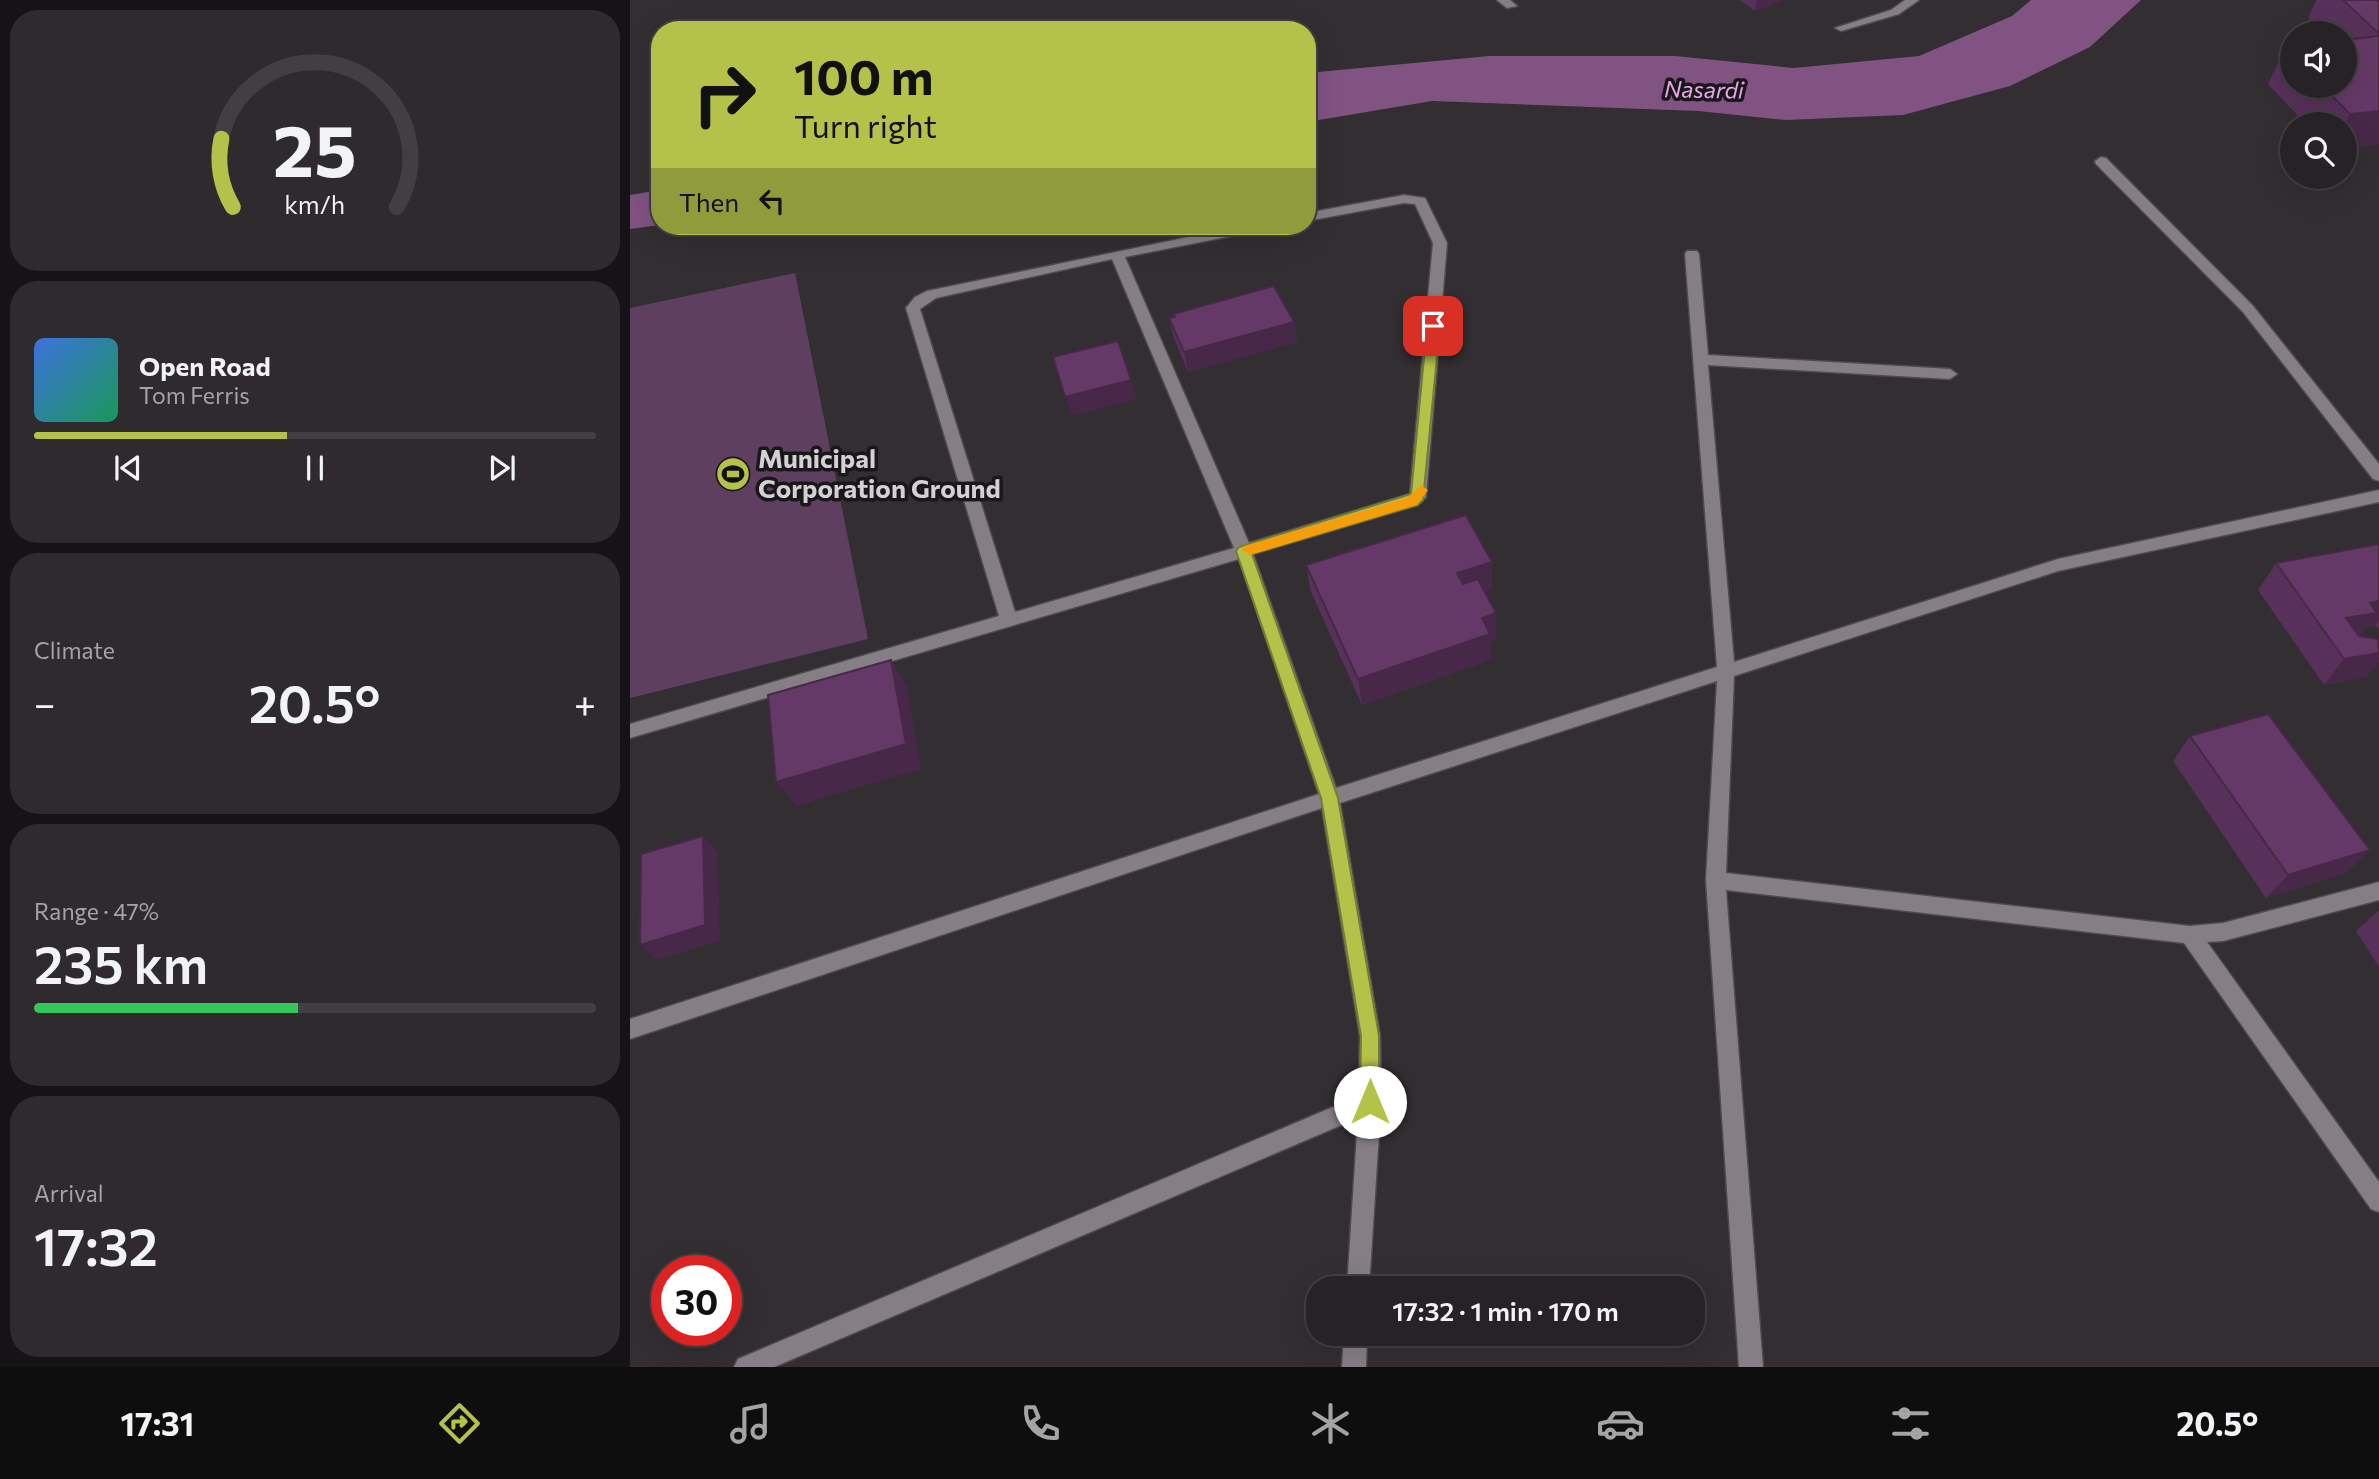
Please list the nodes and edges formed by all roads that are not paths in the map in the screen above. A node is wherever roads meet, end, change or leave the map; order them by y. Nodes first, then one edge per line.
1 (1913, 0) edge
2 (1841, 28) dead end
3 (2101, 160) dead end
4 (1316, 215) edge
5 (1215, 235) edge
6 (1117, 254) junction
7 (1692, 254) dead end
8 (1701, 360) junction
9 (1950, 374) dead end
10 (2379, 475) edge
11 (2379, 496) edge
12 (1244, 551) junction
13 (1009, 620) junction
14 (1726, 670) junction
15 (630, 731) edge
16 (1329, 798) junction
17 (1716, 880) junction
18 (2379, 891) edge
19 (2190, 935) junction
20 (630, 1029) edge
21 (1370, 1102) junction
22 (2379, 1201) edge
23 (1360, 1276) edge
24 (1355, 1346) edge
25 (746, 1367) edge
26 (1354, 1367) edge
27 (1751, 1367) edge

1 - 2 street
3 - 10 street
4 - 12 street
5 - 6 street
6 - 12 street
6 - 13 street
7 - 8 street
8 - 9 street
8 - 14 street
11 - 14 street
12 - 13 street
12 - 16 street
13 - 15 street
14 - 16 street
14 - 17 street
16 - 20 street
16 - 21 street
17 - 19 street
17 - 27 street
18 - 19 street
19 - 22 street
21 - 23 street
21 - 25 street
24 - 26 street

